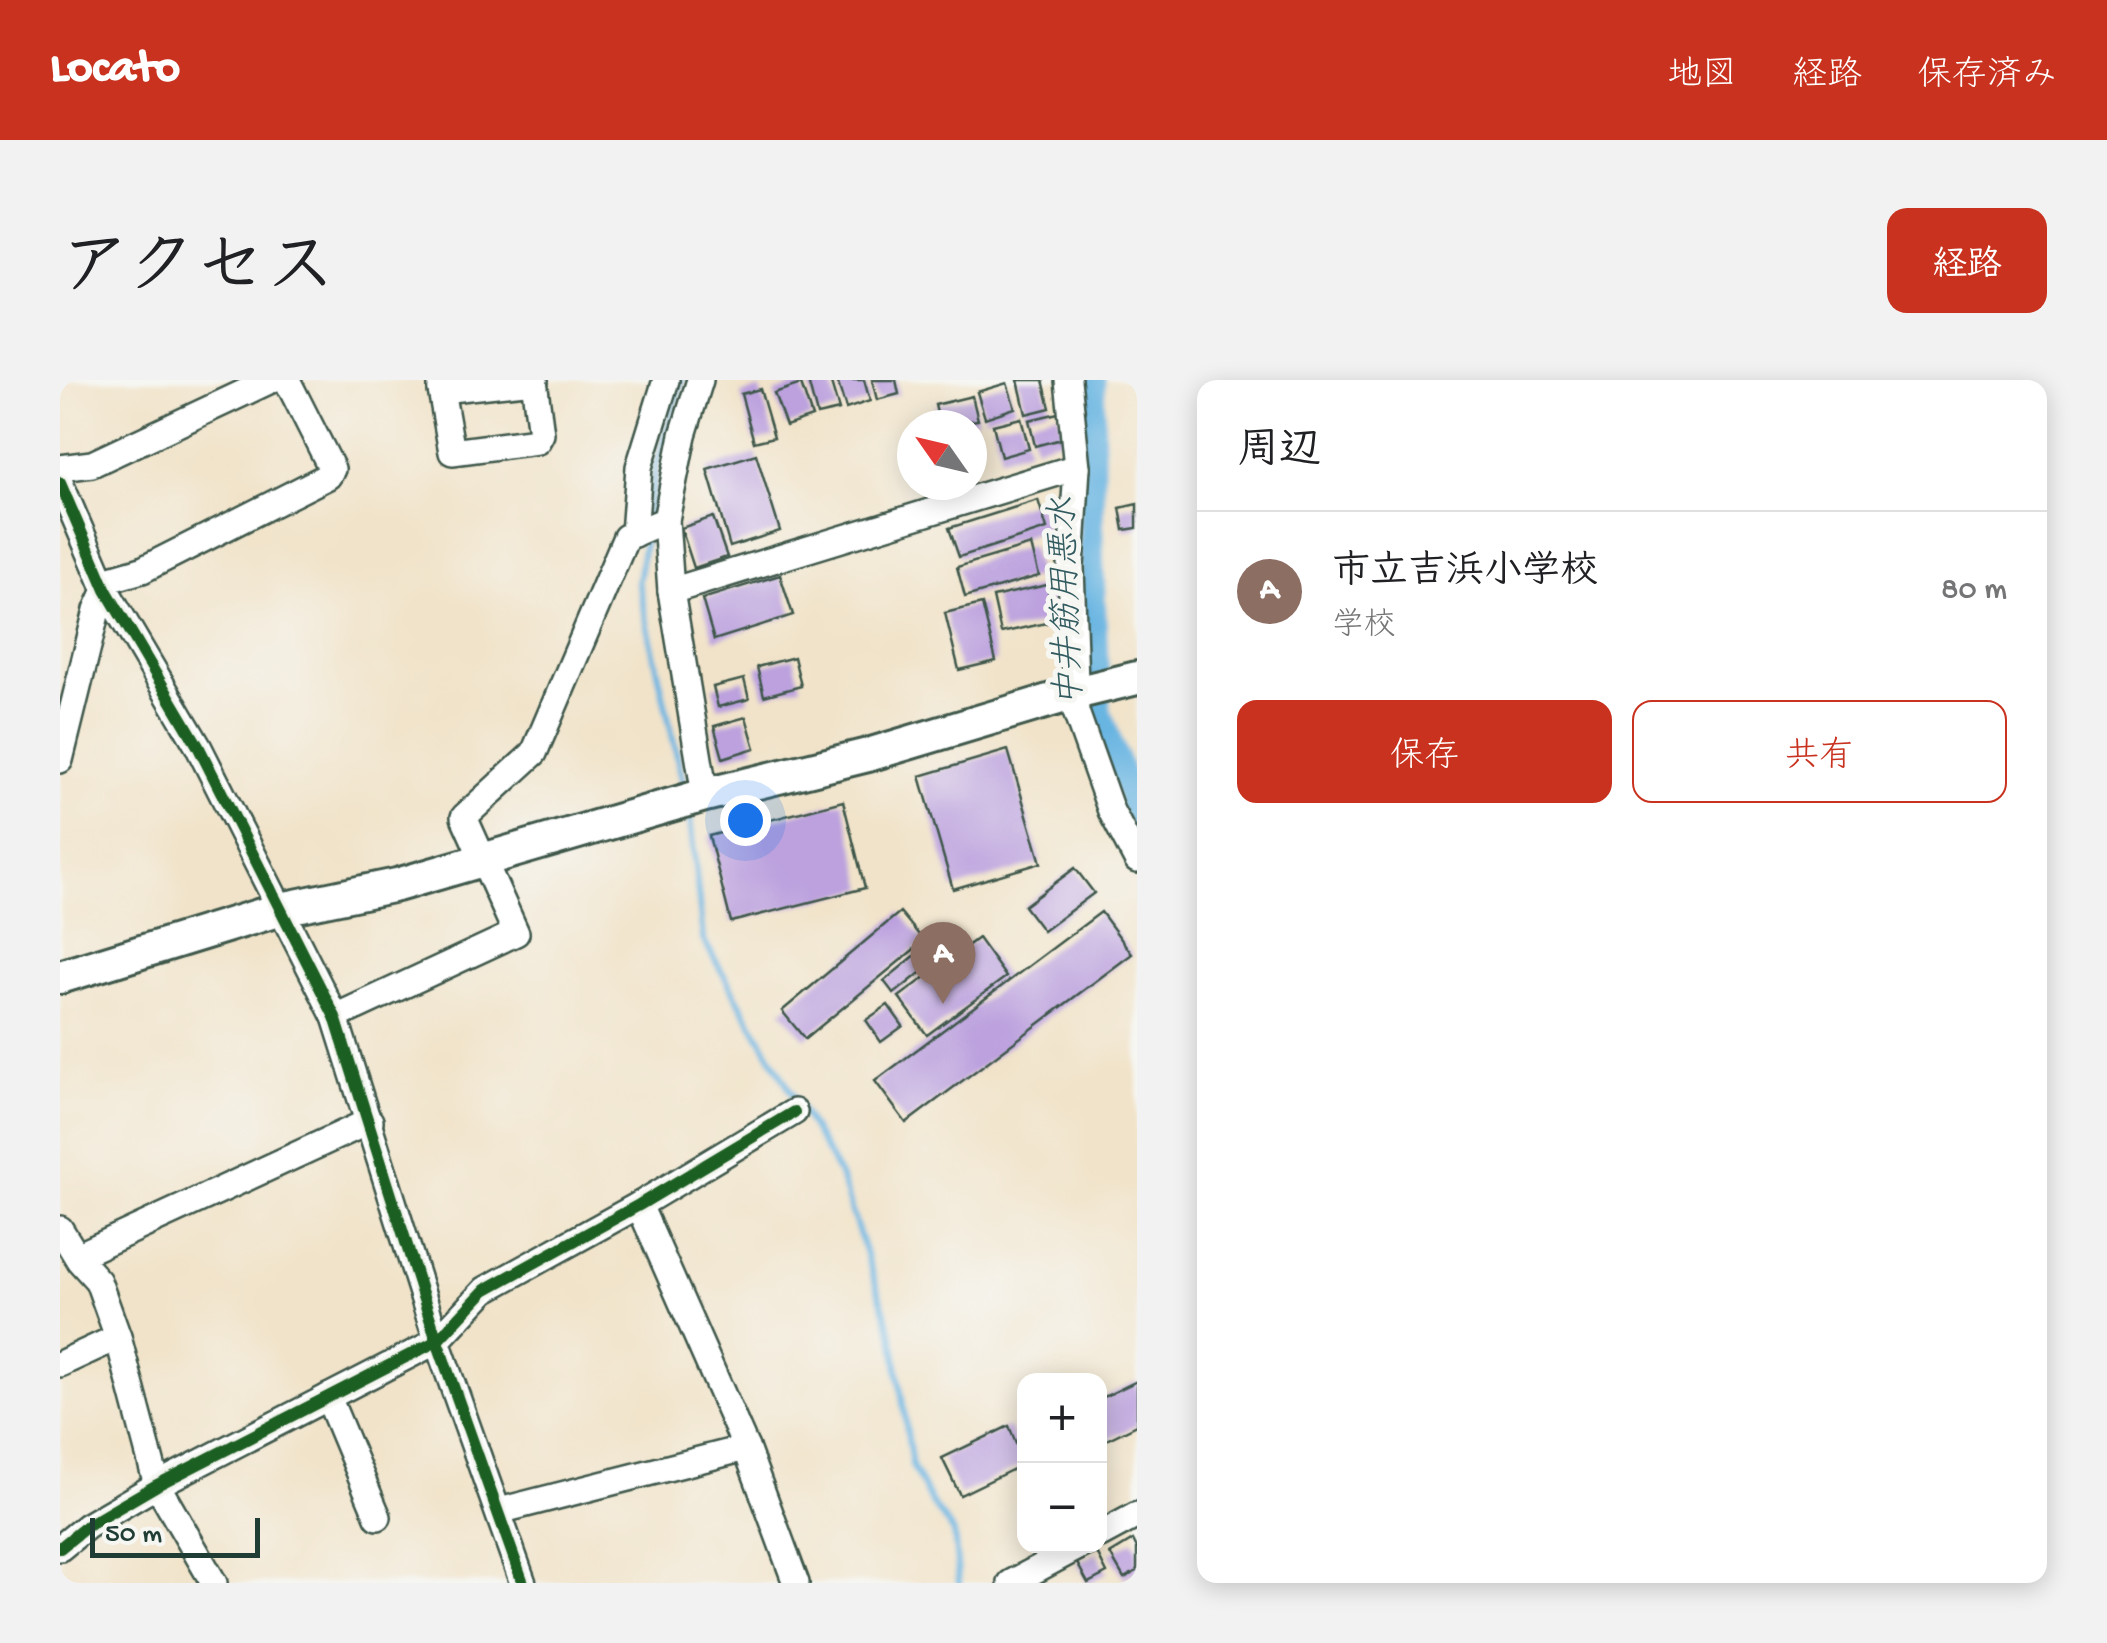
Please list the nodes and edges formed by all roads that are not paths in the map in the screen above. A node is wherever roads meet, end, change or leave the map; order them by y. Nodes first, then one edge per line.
1 (271, 380) edge
2 (287, 380) edge
3 (534, 380) edge
4 (666, 380) edge
5 (700, 380) edge
6 (1068, 380) edge
7 (441, 385) edge
8 (1077, 467) junction
9 (60, 468) edge
10 (60, 483) edge
11 (664, 521) junction
12 (635, 533) junction
13 (105, 586) junction
14 (671, 591) junction
15 (1126, 682) edge
16 (1076, 694) junction
17 (60, 760) edge
18 (692, 798) junction
19 (484, 859) junction
20 (1137, 860) edge
21 (280, 909) junction
22 (60, 977) edge
23 (335, 1017) junction
24 (794, 1112) dead end
25 (370, 1121) junction
26 (639, 1205) junction
27 (60, 1229) edge
28 (76, 1256) junction
29 (118, 1337) junction
30 (438, 1341) junction
31 (60, 1364) edge
32 (328, 1397) junction
33 (746, 1448) junction
34 (158, 1485) junction
35 (499, 1512) junction
36 (1137, 1514) edge
37 (378, 1517) dead end
38 (1107, 1531) edge
39 (60, 1548) edge
40 (1067, 1553) edge
41 (214, 1583) edge
42 (523, 1583) edge
43 (796, 1583) edge
44 (1012, 1583) edge

1 - 9 street
2 - 13 street
3 - 7 street
3 - 7 street
4 - 12 street
5 - 11 street
6 - 8 street
8 - 14 street
8 - 16 street
10 - 13 street
11 - 12 street
11 - 14 street
12 - 19 street
13 - 17 street
13 - 21 street
14 - 18 street
15 - 16 main road
16 - 18 main road
16 - 20 street
18 - 19 main road
19 - 21 main road
19 - 23 street
21 - 22 main road
21 - 23 street
23 - 25 street
24 - 26 street
25 - 28 street
25 - 30 street
26 - 30 street
26 - 33 street
27 - 28 street
28 - 29 street
29 - 31 street
29 - 34 street
30 - 32 street
30 - 35 street
32 - 34 street
32 - 37 street
33 - 35 street
33 - 43 street
34 - 39 street
34 - 41 street
35 - 42 street
36 - 38 street
40 - 44 street

